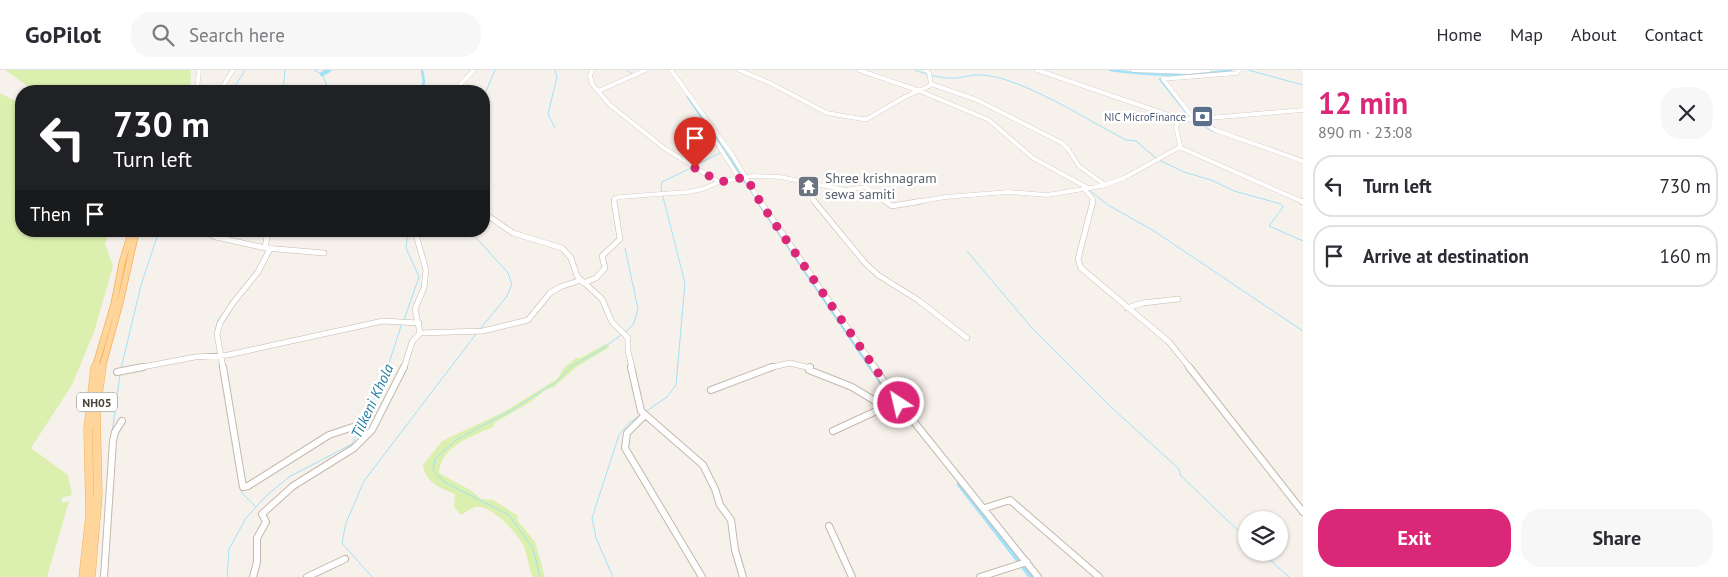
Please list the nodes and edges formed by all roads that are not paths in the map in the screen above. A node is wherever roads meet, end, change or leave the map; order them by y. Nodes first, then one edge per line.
1 (199, 70) edge
2 (233, 70) edge
3 (474, 70) edge
4 (592, 70) edge
5 (646, 70) edge
6 (670, 70) edge
7 (739, 70) edge
8 (859, 70) edge
9 (925, 70) edge
10 (1038, 70) edge
11 (1133, 70) edge
12 (1209, 70) edge
13 (1239, 70) edge
14 (931, 84) junction
15 (198, 85) edge
16 (224, 85) edge
17 (460, 85) edge
18 (598, 91) junction
19 (919, 92) junction
20 (1303, 110) edge
21 (1180, 119) junction
22 (1195, 119) junction
23 (1179, 147) junction
24 (1303, 160) edge
25 (746, 176) junction
26 (739, 178) junction
27 (720, 182) junction
28 (801, 182) junction
29 (1106, 185) junction
30 (1087, 189) junction
31 (1303, 202) edge
32 (490, 217) edge
33 (132, 237) edge
34 (133, 237) edge
35 (214, 237) edge
36 (268, 237) edge
37 (417, 237) edge
38 (268, 249) junction
39 (324, 254) dead end
40 (582, 282) junction
41 (1178, 299) dead end
42 (1127, 308) junction
43 (419, 323) junction
44 (420, 333) junction
45 (967, 338) dead end
46 (221, 356) junction
47 (120, 372) dead end
48 (711, 390) dead end
49 (643, 413) junction
50 (122, 421) dead end
51 (359, 425) dead end
52 (833, 431) dead end
53 (985, 508) junction
54 (1303, 512) edge
55 (829, 526) dead end
56 (345, 560) dead end
57 (1023, 564) junction
58 (83, 577) edge
59 (91, 577) edge
60 (104, 577) edge
61 (253, 577) edge
62 (307, 577) edge
63 (702, 577) edge
64 (743, 577) edge
65 (852, 577) edge
66 (980, 577) edge
67 (1038, 577) edge
68 (1099, 577) edge

1 - 15 street
2 - 16 street
3 - 17 street
4 - 18 street
5 - 18 street
6 - 25 street
6 - 26 street
7 - 19 street
8 - 19 street
9 - 14 street
10 - 21 street
11 - 12 street
13 - 22 street
14 - 19 street
14 - 29 street
18 - 27 street
19 - 30 street
20 - 22 street
21 - 22 street
21 - 23 street
22 - 24 street
23 - 29 street
23 - 31 street
25 - 26 street
25 - 28 street
25 - 53 street
26 - 27 street
27 - 40 street
28 - 30 street
28 - 45 street
29 - 30 street
30 - 42 street
32 - 40 street
33 - 58 main road, NH05
34 - 59 main road, NH05
35 - 38 street
36 - 38 street
37 - 43 street
38 - 39 street
38 - 46 street
40 - 44 street
40 - 49 street
41 - 42 street
42 - 54 street
43 - 44 street
43 - 46 street
44 - 61 street
46 - 47 street
46 - 51 street
48 - 52 street
49 - 63 street
49 - 64 street
50 - 60 street
53 - 57 street
53 - 68 street
55 - 65 street
56 - 62 street
57 - 66 street
57 - 67 street

